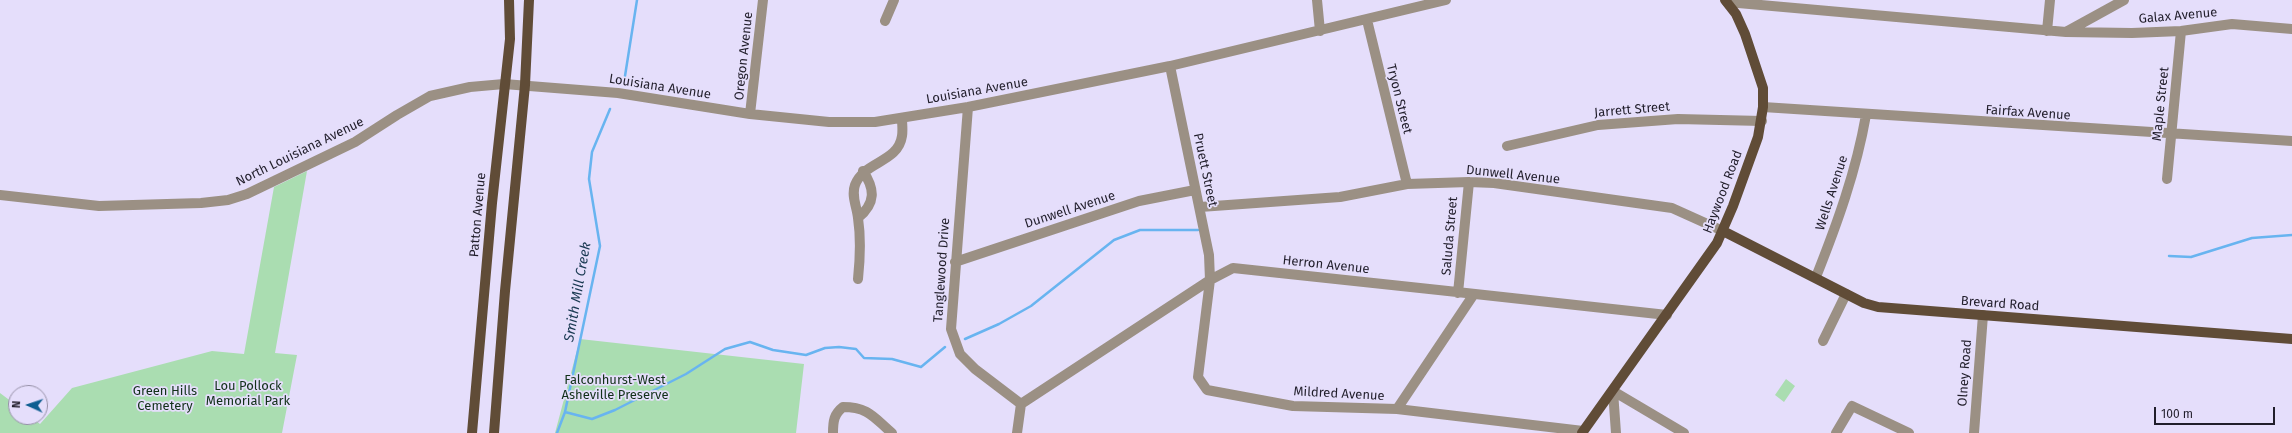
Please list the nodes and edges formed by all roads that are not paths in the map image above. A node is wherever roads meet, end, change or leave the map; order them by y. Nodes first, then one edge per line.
1 (509, 0) edge
2 (529, 0) edge
3 (763, 0) edge
4 (894, 0) edge
5 (1318, 0) edge
6 (2050, 0) edge
7 (2124, 0) edge
8 (1440, 1) edge
9 (1726, 1) edge
10 (1367, 20) junction
11 (885, 21) dead end
12 (2292, 29) edge
13 (1320, 30) junction
14 (2047, 31) junction
15 (2181, 31) junction
16 (2066, 32) junction
17 (1170, 66) junction
18 (504, 84) junction
19 (524, 85) junction
20 (968, 107) junction
21 (1764, 107) junction
22 (750, 114) junction
23 (1866, 115) junction
24 (902, 118) junction
25 (1762, 121) junction
26 (2171, 135) junction
27 (2292, 141) edge
28 (1507, 146) dead end
29 (863, 171) junction
30 (2167, 179) dead end
31 (1468, 182) junction
32 (1407, 184) junction
33 (1196, 190) junction
34 (0, 195) edge
35 (1200, 206) junction
36 (858, 218) junction
37 (1723, 231) junction
38 (955, 262) junction
39 (1816, 277) junction
40 (858, 279) dead end
41 (1210, 280) junction
42 (1458, 293) junction
43 (1474, 294) junction
44 (1846, 294) junction
45 (1667, 315) junction
46 (1983, 315) junction
47 (2292, 339) edge
48 (1823, 341) dead end
49 (1613, 391) junction
50 (1021, 404) junction
51 (1397, 409) junction
52 (1582, 432) edge
53 (472, 433) edge
54 (494, 433) edge
55 (833, 433) edge
56 (892, 433) edge
57 (1017, 433) edge
58 (1616, 433) edge
59 (1684, 433) edge
60 (1836, 433) edge
61 (1909, 433) edge
62 (1974, 433) edge

1 - 18 main road, Patton Avenue
2 - 19 main road
3 - 22 street, Oregon Avenue
4 - 11 street
5 - 13 street
6 - 14 street
7 - 16 street
8 - 10 street, Louisiana Avenue
9 - 14 street, Galax Avenue
9 - 21 main road, Haywood Road
10 - 13 street, Louisiana Avenue
10 - 32 street, Tryon Street
12 - 15 street, Galax Avenue
13 - 17 street, Louisiana Avenue
14 - 16 street, Galax Avenue
15 - 16 street, Galax Avenue
15 - 26 street, Maple Street
17 - 20 street, Louisiana Avenue
17 - 33 street, Pruett Street
18 - 19 street, Louisiana Avenue
18 - 34 street, North Louisiana Avenue
18 - 53 main road, Patton Avenue
19 - 22 street, Louisiana Avenue
19 - 54 main road
20 - 24 street, Louisiana Avenue
20 - 38 street, Tanglewood Drive
21 - 23 street, Fairfax Avenue
21 - 25 main road, Haywood Road
22 - 24 street, Louisiana Avenue
23 - 26 street, Fairfax Avenue
23 - 39 street, Wells Avenue
24 - 29 street
25 - 28 street, Jarrett Street
25 - 37 main road, Haywood Road
26 - 27 street, Fairfax Avenue
26 - 30 street, Maple Street
29 - 36 street
29 - 36 street
31 - 32 street, Dunwell Avenue
31 - 37 street, Dunwell Avenue
31 - 42 street, Saluda Street
32 - 35 street, Dunwell Avenue
33 - 35 street, Pruett Street
33 - 38 street, Dunwell Avenue
35 - 41 street, Pruett Street
36 - 40 street
37 - 39 main road, Brevard Road
37 - 45 main road, Haywood Road
38 - 50 street, Tanglewood Drive
39 - 44 main road, Brevard Road
41 - 42 street, Herron Avenue
41 - 50 street, Herron Avenue
41 - 51 street, Mildred Avenue
42 - 43 street, Herron Avenue
43 - 45 street, Herron Avenue
43 - 51 street
44 - 46 main road, Brevard Road
44 - 48 street
45 - 49 main road, Haywood Road
46 - 47 main road, Brevard Road
46 - 62 street, Olney Road
49 - 52 main road, Haywood Road
49 - 58 street
49 - 59 street
50 - 57 street
51 - 52 street, Mildred Avenue
55 - 56 street
60 - 61 street

